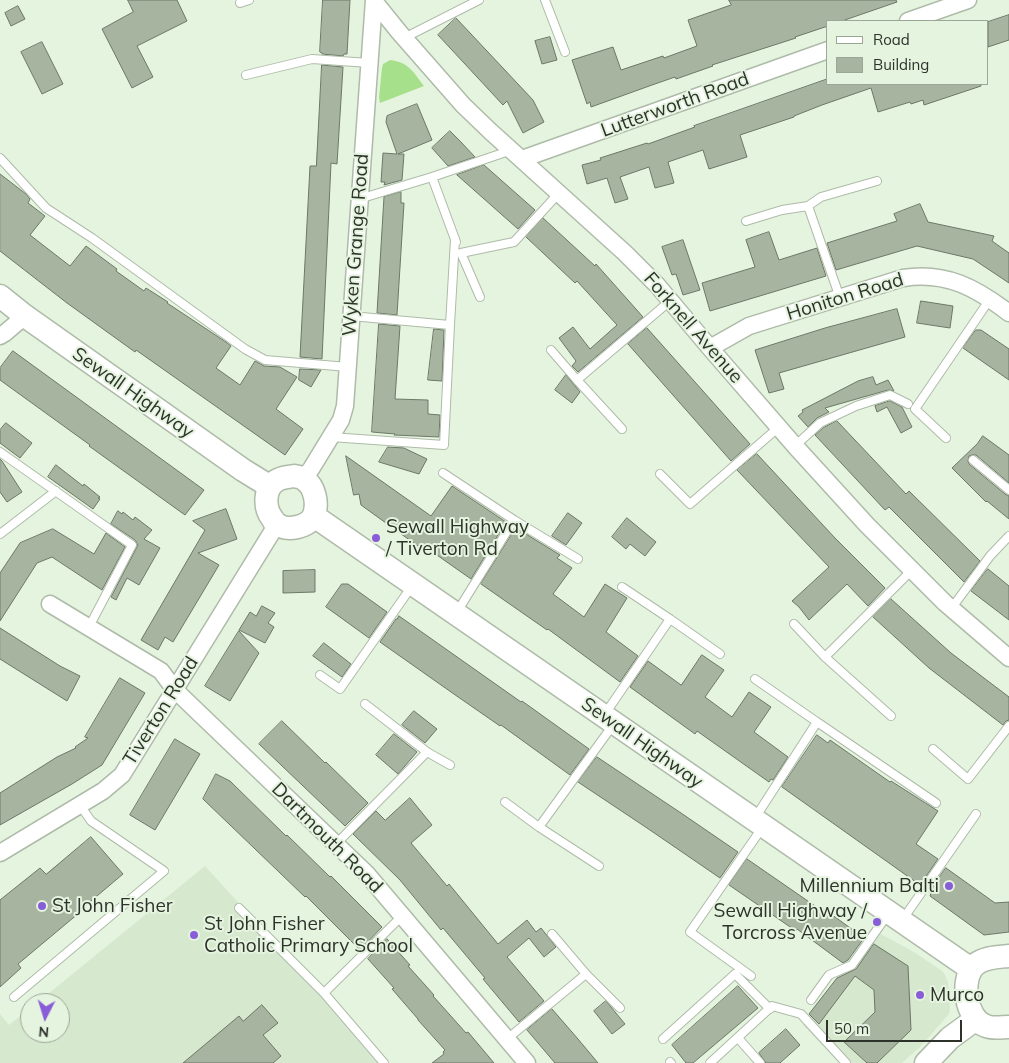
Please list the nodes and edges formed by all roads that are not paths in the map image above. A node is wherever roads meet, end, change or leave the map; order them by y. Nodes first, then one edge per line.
1 (249, 0) edge
2 (479, 0) edge
3 (546, 0) edge
4 (968, 0) edge
5 (374, 1) edge
6 (240, 3) dead end
7 (911, 20) edge
8 (404, 38) junction
9 (826, 51) edge
10 (565, 52) dead end
11 (369, 62) junction
12 (246, 75) dead end
13 (517, 155) junction
14 (0, 158) edge
15 (432, 177) junction
16 (878, 181) dead end
17 (559, 193) junction
18 (360, 199) junction
19 (808, 206) junction
20 (746, 221) dead end
21 (455, 239) junction
22 (461, 253) junction
23 (0, 296) edge
24 (480, 297) dead end
25 (840, 298) junction
26 (990, 299) junction
27 (670, 301) junction
28 (1009, 313) edge
29 (24, 316) junction
30 (351, 316) junction
31 (450, 325) junction
32 (0, 336) edge
33 (710, 348) junction
34 (551, 350) dead end
35 (348, 367) junction
36 (578, 380) junction
37 (908, 404) dead end
38 (779, 427) junction
39 (622, 429) dead end
40 (331, 437) junction
41 (946, 438) dead end
42 (795, 446) junction
43 (0, 452) edge
44 (973, 460) dead end
45 (443, 473) dead end
46 (660, 474) dead end
47 (304, 478) junction
48 (269, 486) junction
49 (1009, 490) edge
50 (56, 491) junction
51 (314, 516) junction
52 (514, 520) junction
53 (277, 524) junction
54 (0, 534) edge
55 (1009, 536) edge
56 (578, 559) dead end
57 (912, 570) junction
58 (413, 585) junction
59 (622, 587) dead end
60 (50, 604) dead end
61 (951, 609) junction
62 (456, 614) junction
63 (670, 619) junction
64 (794, 624) dead end
65 (89, 627) junction
66 (720, 654) dead end
67 (825, 657) junction
68 (1009, 658) edge
69 (320, 675) dead end
70 (755, 679) dead end
71 (175, 690) junction
72 (365, 704) dead end
73 (891, 716) dead end
74 (609, 719) junction
75 (817, 722) junction
76 (1009, 726) edge
77 (933, 749) dead end
78 (427, 752) junction
79 (450, 765) dead end
80 (505, 802) dead end
81 (936, 804) dead end
82 (80, 805) junction
83 (976, 814) dead end
84 (759, 823) junction
85 (539, 827) junction
86 (336, 844) junction
87 (0, 853) edge
88 (598, 866) dead end
89 (239, 908) dead end
90 (402, 916) junction
91 (895, 917) junction
92 (552, 934) dead end
93 (1009, 956) edge
94 (971, 969) junction
95 (586, 974) junction
96 (751, 976) dead end
97 (324, 993) junction
98 (14, 997) dead end
99 (811, 1000) dead end
100 (620, 1008) dead end
101 (770, 1009) junction
102 (976, 1019) junction
103 (1009, 1027) edge
104 (738, 1038) junction
105 (507, 1039) junction
106 (663, 1039) dead end
107 (384, 1063) edge
108 (527, 1063) edge
109 (710, 1063) edge
110 (760, 1063) edge
111 (846, 1063) edge
112 (926, 1063) edge

1 - 6 lane
2 - 8 lane
3 - 10 lane
4 - 7 street
5 - 8 street, Forknell Avenue
5 - 11 street, Wyken Grange Road
8 - 13 street, Forknell Avenue
9 - 13 street, Lutterworth Road
11 - 12 lane
11 - 18 street, Wyken Grange Road
13 - 15 lane
13 - 17 street, Forknell Avenue
14 - 35 lane
15 - 18 lane
15 - 21 lane
16 - 19 lane
17 - 22 lane
17 - 27 street, Forknell Avenue
18 - 30 street, Wyken Grange Road
19 - 20 lane
19 - 25 lane
21 - 22 lane
21 - 31 lane
22 - 24 lane
23 - 29 street, Sewall Highway
25 - 26 street, Honiton Road
25 - 33 street, Honiton Road
26 - 28 street, Honiton Road
26 - 41 lane
27 - 33 street, Forknell Avenue
27 - 36 lane
29 - 32 street
29 - 48 street, Sewall Highway
30 - 31 lane
30 - 35 street, Wyken Grange Road
31 - 40 lane
33 - 38 street, Forknell Avenue
34 - 36 lane
35 - 40 street, Wyken Grange Road
36 - 39 lane
37 - 42 lane
38 - 42 street, Forknell Avenue
38 - 46 lane
40 - 47 street, Wyken Grange Road
42 - 57 street, Forknell Avenue
43 - 50 lane
44 - 49 lane
45 - 52 lane
47 - 48 street
47 - 51 street
48 - 53 street
50 - 54 lane
50 - 65 lane
51 - 53 street
51 - 58 street, Sewall Highway
52 - 56 lane
52 - 62 lane
53 - 71 street, Tiverton Road
55 - 61 lane
57 - 61 street, Forknell Avenue
57 - 67 lane
58 - 62 street, Sewall Highway
58 - 69 lane
59 - 63 lane
60 - 65 street, Dartmouth Road
61 - 68 street, Forknell Avenue
62 - 74 street, Sewall Highway
63 - 66 lane
63 - 74 lane
64 - 67 lane
65 - 71 street, Dartmouth Road
67 - 73 lane
70 - 75 lane
71 - 82 street, Tiverton Road
71 - 86 street, Dartmouth Road
72 - 78 lane
74 - 84 street, Sewall Highway
74 - 85 lane
75 - 81 lane
75 - 84 lane
76 - 77 lane
78 - 79 lane
78 - 86 lane
80 - 85 lane
82 - 87 street, Tiverton Road
82 - 98 lane
83 - 91 lane
84 - 91 street, Sewall Highway
84 - 96 lane
85 - 88 lane
86 - 90 street, Dartmouth Road
89 - 97 lane
90 - 97 lane
90 - 105 street, Dartmouth Road
91 - 94 street, Sewall Highway
91 - 99 lane
92 - 95 lane
93 - 94 street
94 - 102 street
95 - 100 lane
95 - 105 lane
97 - 107 lane
101 - 104 lane
101 - 106 lane
101 - 111 lane
102 - 103 street
102 - 112 street
104 - 109 lane
104 - 110 lane
105 - 108 street, Dartmouth Road

